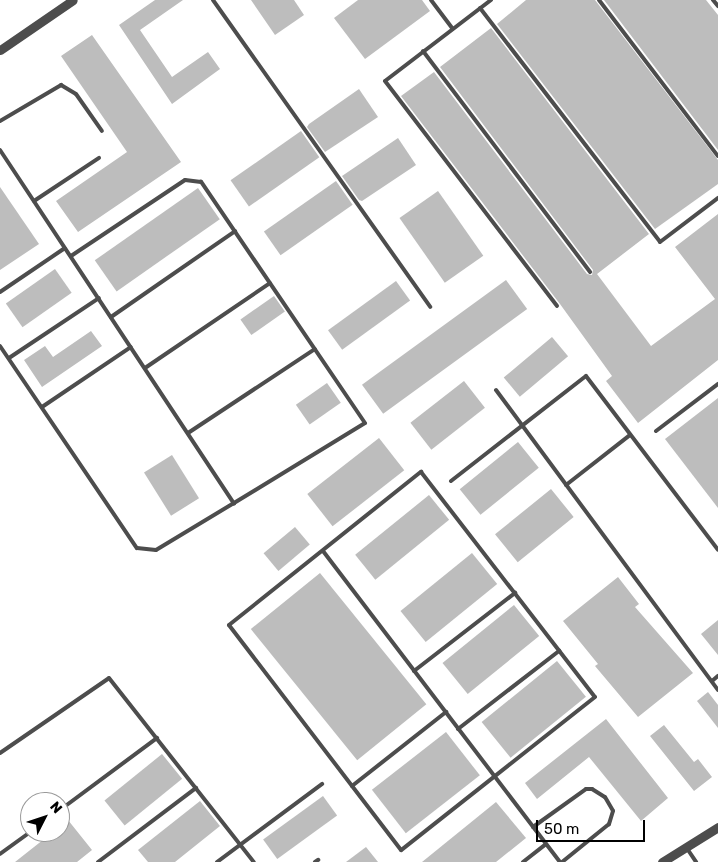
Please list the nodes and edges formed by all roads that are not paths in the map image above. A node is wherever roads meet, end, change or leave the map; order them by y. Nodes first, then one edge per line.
1 (73, 0) edge
2 (214, 0) edge
3 (431, 0) edge
4 (491, 0) edge
5 (599, 0) edge
6 (713, 0) edge
7 (718, 6) edge
8 (480, 8) junction
9 (453, 28) junction
10 (0, 50) edge
11 (423, 52) junction
12 (0, 121) edge
13 (102, 131) dead end
14 (0, 150) edge
15 (718, 156) edge
16 (99, 158) dead end
17 (718, 198) edge
18 (34, 201) junction
19 (235, 231) junction
20 (65, 248) junction
21 (71, 256) junction
22 (590, 272) dead end
23 (270, 283) junction
24 (0, 292) edge
25 (99, 298) junction
26 (557, 306) dead end
27 (430, 307) dead end
28 (111, 317) junction
29 (0, 346) edge
30 (131, 347) junction
31 (315, 349) junction
32 (9, 358) junction
33 (145, 368) junction
34 (718, 384) edge
35 (496, 390) dead end
36 (42, 407) junction
37 (522, 426) junction
38 (656, 431) dead end
39 (188, 433) junction
40 (630, 435) junction
41 (451, 481) dead end
42 (566, 485) junction
43 (234, 503) junction
44 (718, 550) edge
45 (323, 551) junction
46 (515, 593) junction
47 (559, 651) junction
48 (414, 671) junction
49 (718, 676) edge
50 (712, 681) junction
51 (718, 690) edge
52 (446, 712) junction
53 (458, 729) junction
54 (156, 738) junction
55 (0, 753) edge
56 (494, 776) junction
57 (322, 784) dead end
58 (352, 786) junction
59 (196, 788) junction
60 (70, 802) edge
61 (533, 827) junction
62 (718, 827) edge
63 (20, 839) edge
64 (546, 844) junction
65 (241, 845) junction
66 (686, 847) junction
67 (0, 854) edge
68 (98, 862) edge
69 (217, 862) edge
70 (254, 862) edge
71 (523, 862) edge
72 (561, 862) edge
73 (662, 862) edge
74 (696, 862) edge

1 - 10 street
2 - 27 lane
3 - 9 lane
4 - 8 lane
5 - 15 lane
6 - 7 lane
8 - 9 lane
8 - 17 lane
9 - 11 lane
11 - 22 lane
11 - 26 lane
12 - 13 lane
14 - 18 lane
16 - 18 lane
18 - 20 lane
19 - 21 lane
19 - 23 lane
19 - 28 lane
20 - 21 lane
20 - 24 lane
21 - 25 lane
23 - 31 lane
23 - 33 lane
25 - 28 lane
25 - 32 lane
28 - 30 lane
29 - 32 lane
30 - 33 lane
30 - 36 lane
31 - 39 lane
31 - 43 lane
32 - 36 lane
33 - 39 lane
34 - 38 lane
35 - 37 lane
36 - 43 lane
37 - 40 lane
37 - 41 lane
37 - 42 lane
39 - 43 lane
40 - 42 lane
40 - 44 lane
42 - 50 lane
45 - 46 lane
45 - 48 lane
45 - 58 lane
46 - 47 lane
46 - 48 lane
47 - 53 lane
47 - 56 lane
48 - 52 lane
49 - 50 lane
50 - 51 lane
52 - 53 lane
52 - 58 lane
53 - 56 lane
54 - 55 lane
54 - 59 lane
54 - 60 lane
56 - 58 lane
56 - 61 lane
57 - 65 lane
59 - 65 lane
59 - 68 lane
61 - 64 lane
61 - 72 lane
62 - 66 street
63 - 67 lane
64 - 71 lane
64 - 72 lane
65 - 69 lane
65 - 70 lane
66 - 73 street
66 - 74 lane

